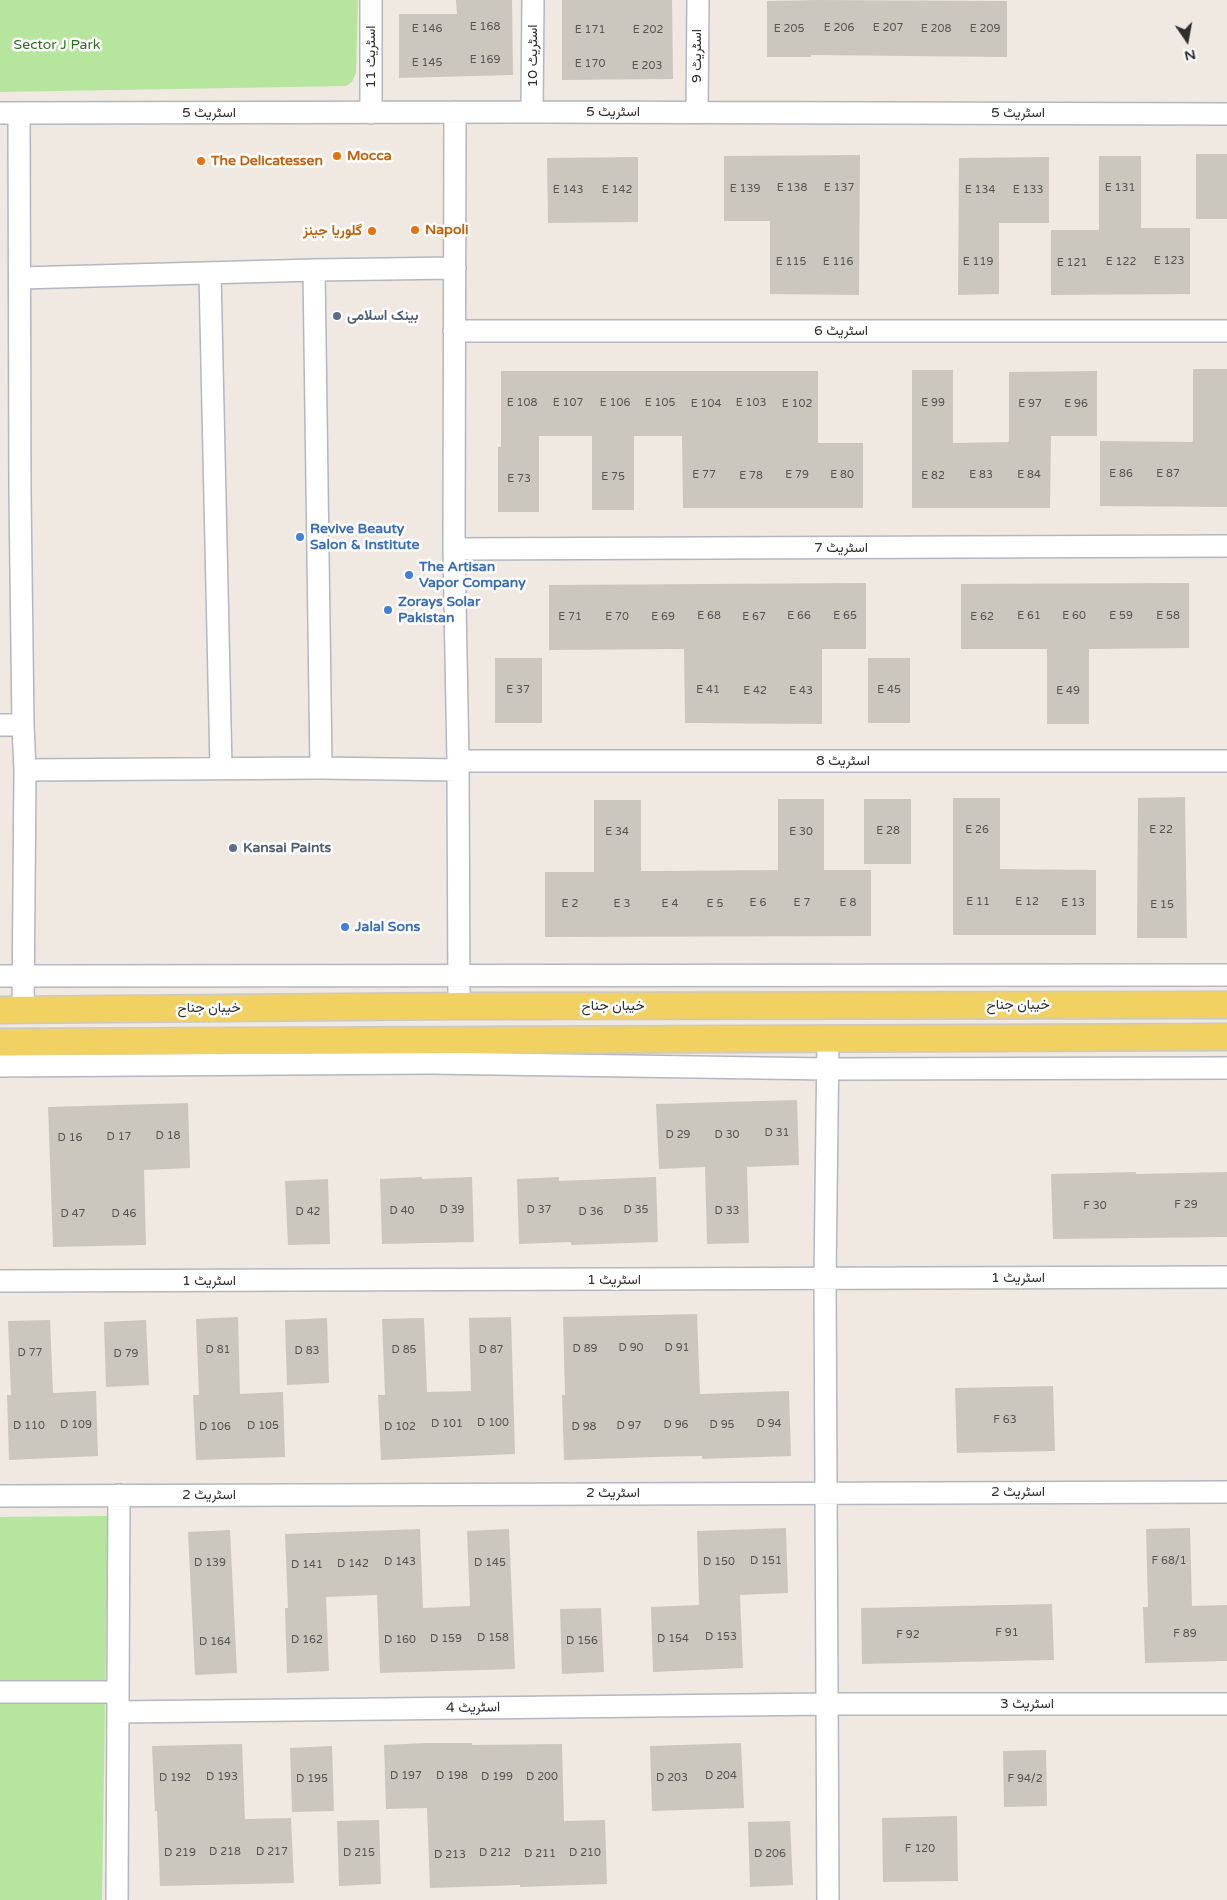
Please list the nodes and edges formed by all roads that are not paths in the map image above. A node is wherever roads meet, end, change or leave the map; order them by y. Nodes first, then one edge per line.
1 (371, 0) edge
2 (533, 0) edge
3 (698, 0) edge
4 (455, 112) junction
5 (532, 112) junction
6 (697, 112) junction
7 (10, 113) edge
8 (371, 113) junction
9 (1227, 114) edge
10 (455, 268) junction
11 (314, 270) junction
12 (210, 274) junction
13 (20, 278) junction
14 (454, 331) junction
15 (1227, 331) edge
16 (1227, 546) edge
17 (454, 549) junction
18 (0, 725) edge
19 (23, 725) junction
20 (1227, 761) edge
21 (458, 766) junction
22 (221, 768) junction
23 (321, 768) junction
24 (25, 770) junction
25 (1227, 975) edge
26 (0, 976) edge
27 (22, 976) junction
28 (460, 976) junction
29 (1227, 1005) edge
30 (459, 1006) junction
31 (11, 1010) edge
32 (1227, 1038) edge
33 (828, 1039) junction
34 (0, 1042) edge
35 (0, 1066) edge
36 (1227, 1068) edge
37 (828, 1069) junction
38 (1227, 1277) edge
39 (825, 1279) junction
40 (0, 1281) edge
41 (826, 1492) junction
42 (1227, 1492) edge
43 (119, 1495) junction
44 (0, 1496) edge
45 (0, 1692) edge
46 (118, 1702) junction
47 (827, 1704) junction
48 (1227, 1704) edge
49 (117, 1900) edge
50 (828, 1900) edge

1 - 8 street, اسٹریٹ 11
2 - 5 street, اسٹریٹ 10
3 - 6 street, اسٹریٹ 9
4 - 5 street, اسٹریٹ 5
4 - 8 street, اسٹریٹ 5
4 - 10 street
5 - 6 street, اسٹریٹ 5
6 - 9 street, اسٹریٹ 5
7 - 8 street, اسٹریٹ 5
7 - 13 street
10 - 11 street
10 - 14 street
11 - 12 street
11 - 23 street
12 - 13 street
12 - 22 street
13 - 19 street
14 - 15 street, اسٹریٹ 6
14 - 17 street
16 - 17 street, اسٹریٹ 7
17 - 21 street
18 - 19 street
19 - 24 street
20 - 21 street, اسٹریٹ 8
21 - 23 street, اسٹریٹ 8
21 - 28 street
22 - 23 street, اسٹریٹ 8
22 - 24 street, اسٹریٹ 8
24 - 27 street
25 - 28 street
26 - 27 street
27 - 28 street
27 - 31 street
28 - 30 street
29 - 30 main road, خیبان جناح
30 - 31 main road, خیبان جناح
32 - 33 main road
33 - 34 main road
33 - 37 street
35 - 37 street
36 - 37 street
37 - 39 street
38 - 39 street, اسٹریٹ 1
39 - 40 street, اسٹریٹ 1
39 - 41 street
41 - 42 street, اسٹریٹ 2
41 - 43 street, اسٹریٹ 2
41 - 47 street
43 - 44 street, اسٹریٹ 2
43 - 46 street
45 - 46 street, اسٹریٹ 4
46 - 47 street, اسٹریٹ 4
46 - 49 street
47 - 48 street, اسٹریٹ 3
47 - 50 street

